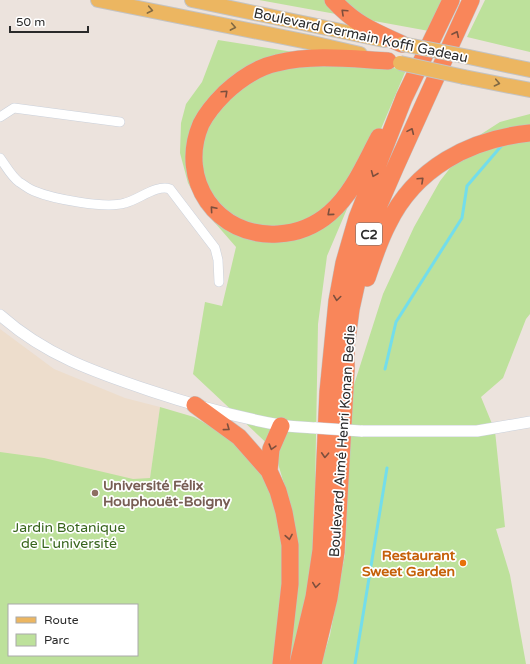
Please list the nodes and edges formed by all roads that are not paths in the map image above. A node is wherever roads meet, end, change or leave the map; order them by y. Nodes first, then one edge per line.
1 (98, 0) edge
2 (192, 0) edge
3 (333, 0) edge
4 (451, 0) edge
5 (471, 0) edge
6 (402, 44) junction
7 (394, 62) junction
8 (530, 70) edge
9 (530, 90) edge
10 (404, 98) junction
11 (0, 117) edge
12 (120, 122) dead end
13 (530, 133) edge
14 (0, 158) edge
15 (219, 282) dead end
16 (0, 315) edge
17 (346, 370) junction
18 (195, 405) junction
19 (530, 422) edge
20 (281, 426) junction
21 (269, 471) junction
22 (281, 664) edge
23 (298, 664) edge
24 (313, 664) edge

1 -> 7 main road, Boulevard Germain Koffi Gadeau
2 - 6 main road, Boulevard Germain Koffi Gadeau
6 -> 3 highway
4 - 10 highway, Boulevard Aimé Henri Konan Bedie
17 -> 5 highway, Boulevard Aimé Henri Konan Bedie / C2
6 - 8 main road, Boulevard Germain Koffi Gadeau, bridge
7 -> 9 main road, Boulevard Germain Koffi Gadeau, bridge
10 -> 7 highway
10 -> 23 highway, Boulevard Aimé Henri Konan Bedie
11 - 12 street
17 -> 13 highway
14 - 15 street
16 - 18 street
17 - 24 highway, Boulevard Aimé Henri Konan Bedie
18 - 20 street
18 -> 21 highway
19 - 20 street, bridge
20 -> 21 highway
21 -> 22 highway

